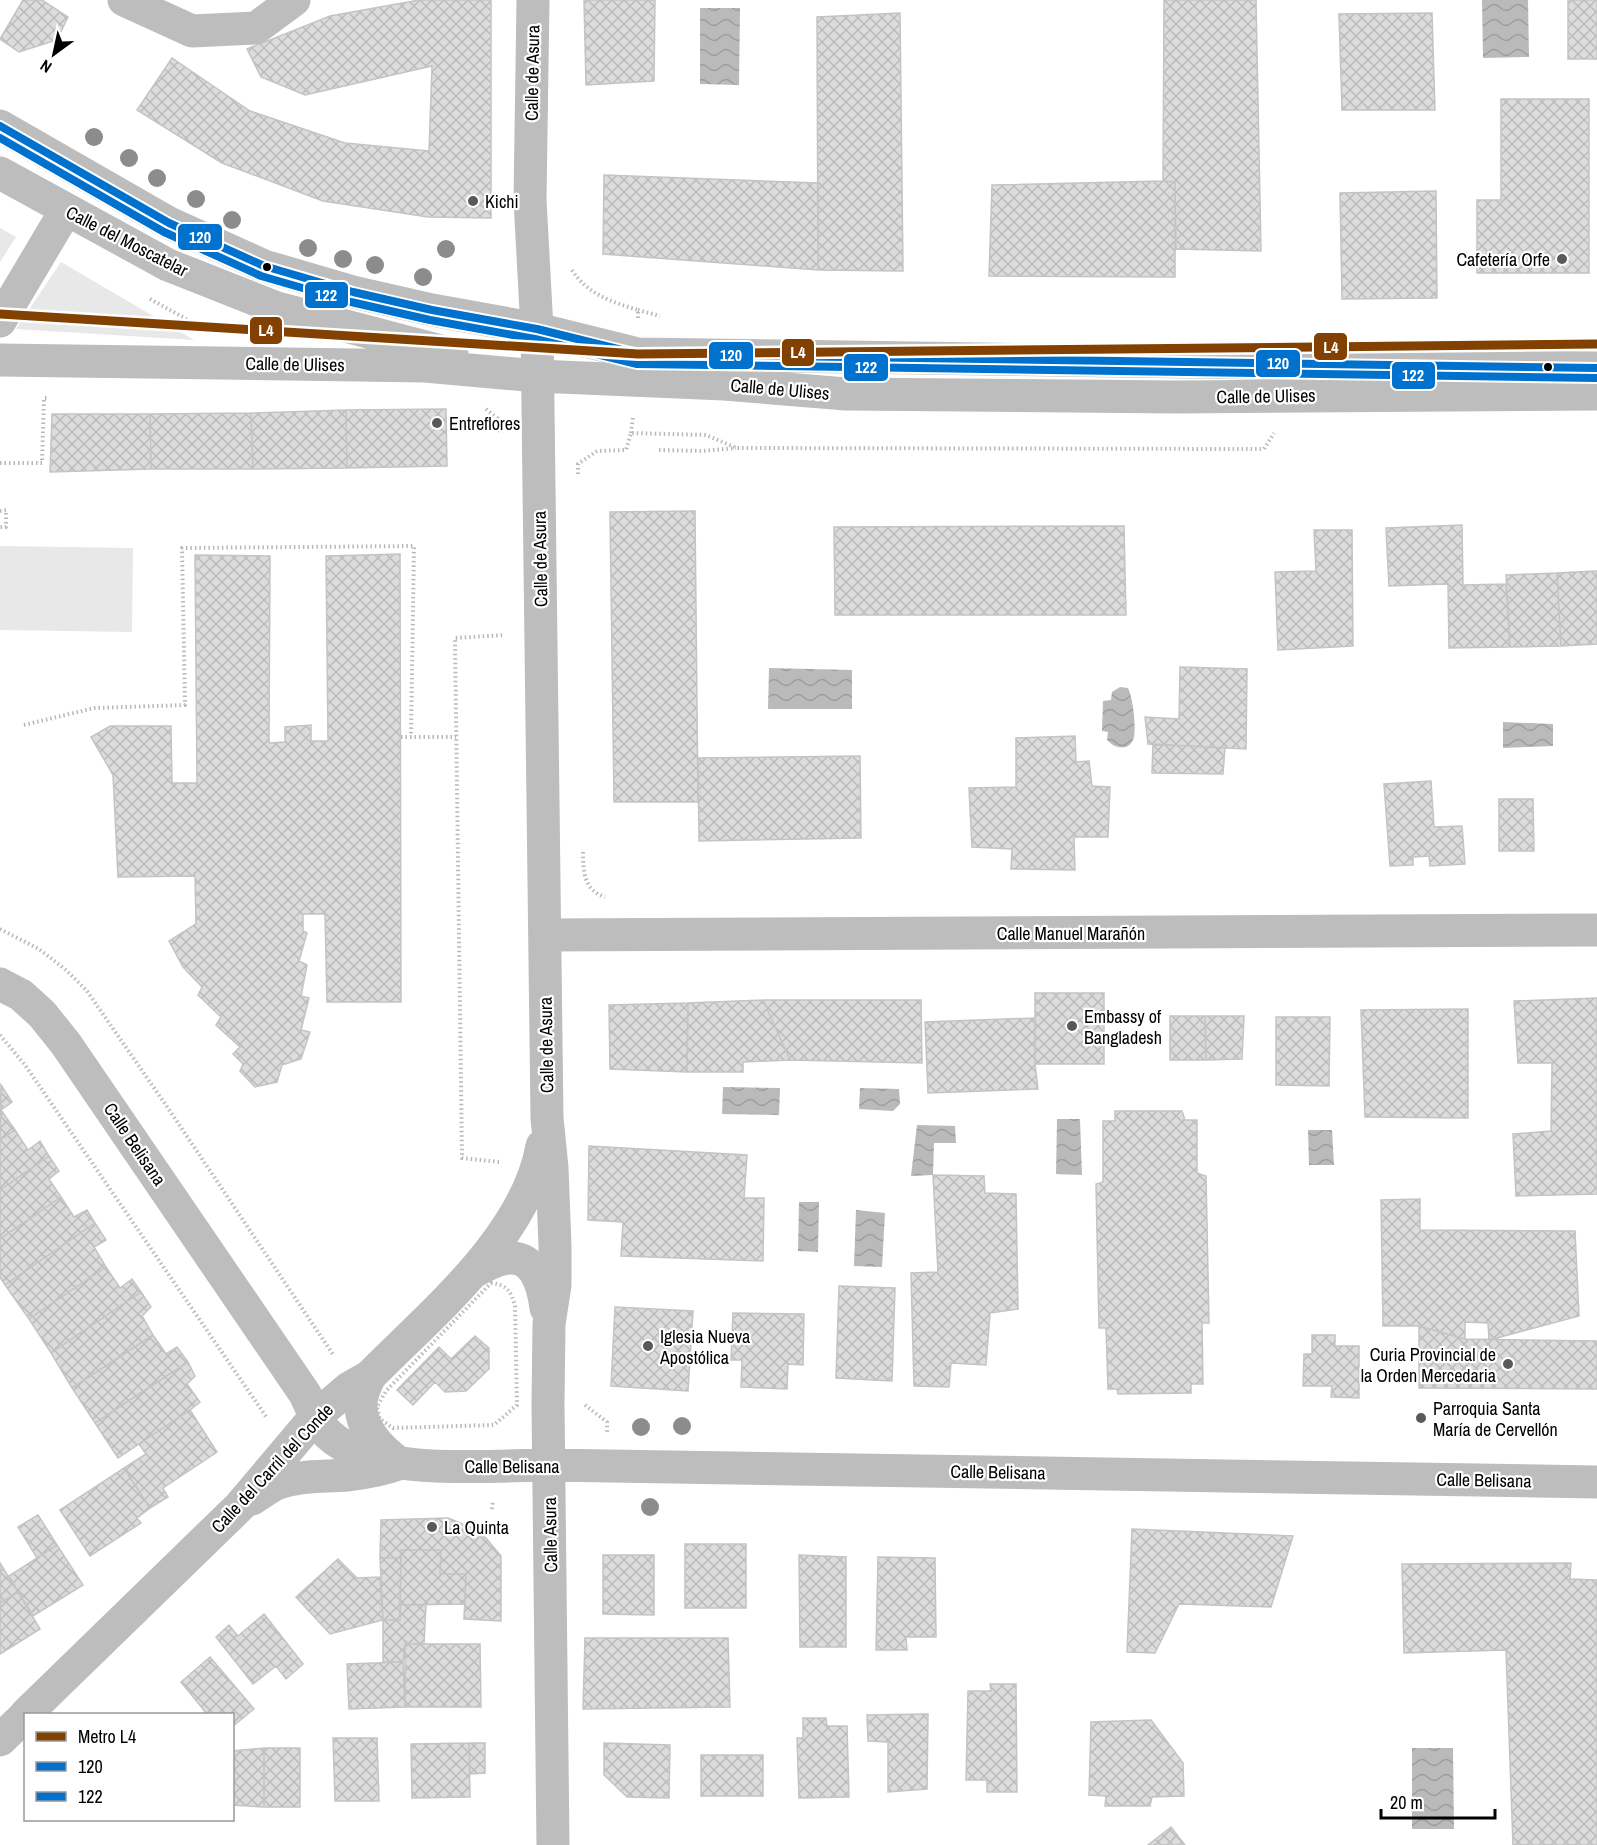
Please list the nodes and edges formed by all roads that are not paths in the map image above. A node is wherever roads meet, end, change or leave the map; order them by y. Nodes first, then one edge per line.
1 (124, 0) edge
2 (294, 0) edge
3 (533, 0) edge
4 (0, 126) edge
5 (0, 173) edge
6 (66, 210) junction
7 (0, 321) edge
8 (537, 329) junction
9 (0, 360) edge
10 (1597, 368) edge
11 (537, 376) junction
12 (1597, 394) edge
13 (1597, 930) edge
14 (544, 935) junction
15 (0, 984) edge
16 (547, 1118) junction
17 (473, 1272) junction
18 (549, 1324) junction
19 (370, 1376) junction
20 (316, 1416) junction
21 (400, 1463) junction
22 (549, 1466) junction
23 (1597, 1482) edge
24 (240, 1506) junction
25 (28, 1713) edge
26 (24, 1717) edge
27 (0, 1740) edge
28 (553, 1845) edge

1 - 2 street
3 - 8 street, Calle de Asura
4 - 8 street, Calle del Moscatelar
5 - 6 street, Calle del Moscatelar
6 - 7 street
6 - 11 street, Calle del Moscatelar
8 - 10 street, Calle de Ulises
8 - 11 street, Calle de Asura
9 - 11 street, Calle de Ulises
11 - 12 street, Calle de Ulises
11 - 14 street, Calle de Asura
13 - 14 street, Calle Manuel Marañón
14 - 16 street, Calle de Asura
15 - 20 street, Calle Belisana
16 - 17 street, Calle del Carril del Conde
16 - 18 street, Calle Asura
17 - 18 street
17 - 19 street, Calle del Carril del Conde
18 - 22 street, Calle Asura
19 - 20 street, Calle del Carril del Conde
19 - 21 street
20 - 21 street, Calle Belisana
20 - 24 street, Calle del Carril del Conde
21 - 22 street, Calle Belisana
21 - 24 street, Calle Belisana
22 - 23 street, Calle Belisana
22 - 28 street, Calle Asura
24 - 25 street, Calle del Carril del Conde
26 - 27 street, Calle del Carril del Conde

